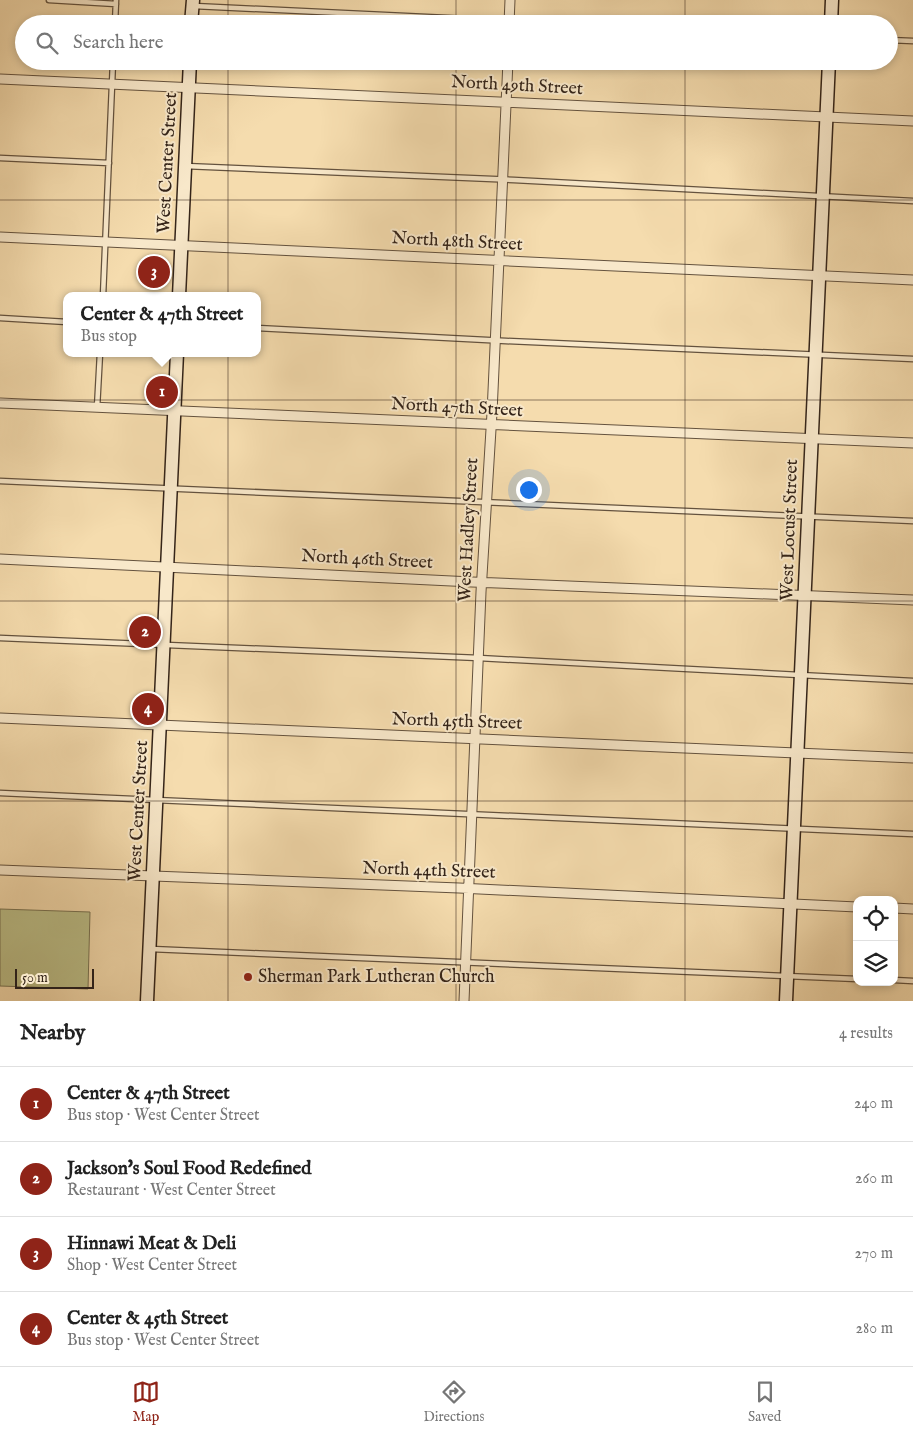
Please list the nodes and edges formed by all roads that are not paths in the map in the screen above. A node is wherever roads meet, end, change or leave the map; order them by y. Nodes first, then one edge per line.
1 (49, 0) edge
2 (510, 0) edge
3 (832, 0) edge
4 (116, 2) edge
5 (192, 3) edge
6 (115, 15) edge
7 (392, 15) edge
8 (509, 15) edge
9 (831, 15) edge
10 (898, 40) edge
11 (913, 41) edge
12 (113, 70) edge
13 (189, 70) edge
14 (508, 70) edge
15 (829, 70) edge
16 (0, 79) edge
17 (112, 83) junction
18 (188, 87) junction
19 (507, 102) junction
20 (826, 116) junction
21 (913, 121) edge
22 (0, 158) edge
23 (109, 163) junction
24 (185, 166) junction
25 (503, 180) junction
26 (822, 196) junction
27 (913, 201) edge
28 (0, 237) edge
29 (106, 241) junction
30 (182, 246) junction
31 (499, 260) junction
32 (819, 275) junction
33 (913, 280) edge
34 (103, 292) edge
35 (179, 292) edge
36 (0, 318) edge
37 (63, 322) edge
38 (261, 328) edge
39 (495, 340) junction
40 (816, 354) junction
41 (100, 357) edge
42 (177, 357) edge
43 (913, 359) edge
44 (0, 403) edge
45 (97, 408) junction
46 (174, 412) junction
47 (492, 426) junction
48 (812, 438) junction
49 (913, 443) edge
50 (0, 481) edge
51 (171, 489) junction
52 (486, 503) junction
53 (808, 516) junction
54 (913, 521) edge
55 (0, 559) edge
56 (167, 567) junction
57 (482, 582) junction
58 (805, 595) junction
59 (913, 600) edge
60 (0, 638) edge
61 (164, 644) junction
62 (479, 658) junction
63 (802, 675) junction
64 (913, 681) edge
65 (0, 718) edge
66 (160, 725) junction
67 (476, 738) junction
68 (798, 752) junction
69 (913, 758) edge
70 (0, 793) edge
71 (157, 799) junction
72 (472, 813) junction
73 (794, 830) junction
74 (913, 834) edge
75 (0, 870) edge
76 (154, 875) junction
77 (469, 888) junction
78 (791, 904) junction
79 (853, 907) edge
80 (898, 908) edge
81 (913, 909) edge
82 (150, 949) junction
83 (466, 962) junction
84 (787, 976) junction
85 (853, 979) edge
86 (898, 980) edge
87 (913, 981) edge
88 (147, 1001) edge
89 (464, 1001) edge
90 (786, 1001) edge

1 - 4 lane
2 - 8 street
3 - 9 street
4 - 6 lane
5 - 7 lane
10 - 11 lane
12 - 17 lane
13 - 18 street, West Center Street
14 - 19 street, West Hadley Street
15 - 20 street, West Locust Street
16 - 17 street, North 49th Street
17 - 18 street, North 49th Street
17 - 23 lane
18 - 19 street, North 49th Street
18 - 24 street, West Center Street
19 - 20 street, North 49th Street
19 - 25 street, West Hadley Street
20 - 21 street, North 49th Street
20 - 26 street, West Locust Street
22 - 23 lane
23 - 29 lane
24 - 25 lane
24 - 30 street, West Center Street
25 - 26 lane
25 - 31 street, West Hadley Street
26 - 27 lane
26 - 32 street, West Locust Street
28 - 29 street, North 48th Street
29 - 30 street, North 48th Street
29 - 34 lane
30 - 31 street, North 48th Street
30 - 35 street, West Center Street
31 - 32 street, North 48th Street
31 - 39 street, West Hadley Street
32 - 33 street, North 48th Street
32 - 40 street, West Locust Street
36 - 37 lane
38 - 39 lane
39 - 40 lane
39 - 47 street, West Hadley Street
40 - 43 lane
40 - 48 street, West Locust Street
41 - 45 lane
42 - 46 street, West Center Street
44 - 45 street, North 47th Street
45 - 46 street, North 47th Street
46 - 47 street, North 47th Street
46 - 51 street, West Center Street
47 - 48 street, North 47th Street
47 - 52 street, West Hadley Street
48 - 49 street, North 47th Street
48 - 53 street, West Locust Street
50 - 51 lane
51 - 52 lane
51 - 56 street, West Center Street
52 - 53 lane
52 - 57 street, West Hadley Street
53 - 54 lane
53 - 58 street, West Locust Street
55 - 56 street, North 46th Street
56 - 57 street, North 46th Street
56 - 61 street, West Center Street
57 - 58 street, North 46th Street
57 - 62 street, West Hadley Street
58 - 59 street, North 46th Street
58 - 63 street, West Locust Street
60 - 61 lane
61 - 62 lane
61 - 66 street, West Center Street
62 - 63 lane
62 - 67 street, West Hadley Street
63 - 64 lane
63 - 68 street, West Locust Street
65 - 66 street, North 45th Street
66 - 67 street, North 45th Street
66 - 71 street, West Center Street
67 - 68 street, North 45th Street
67 - 72 street, West Hadley Street
68 - 69 street, North 45th Street
68 - 73 street, West Locust Street
70 - 71 lane
71 - 72 lane
71 - 76 street, West Center Street
72 - 73 lane
72 - 77 street, West Hadley Street
73 - 74 lane
73 - 78 street, West Locust Street
75 - 76 street, North 44th Street
76 - 77 street, North 44th Street
76 - 82 street, West Center Street
77 - 78 street, North 44th Street
77 - 83 street, West Hadley Street
78 - 79 street, North 44th Street
78 - 84 street, West Locust Street
80 - 81 street
82 - 83 lane
82 - 88 street, West Center Street
83 - 84 lane
83 - 89 street, West Hadley Street
84 - 85 lane
84 - 90 street, West Locust Street
86 - 87 lane

